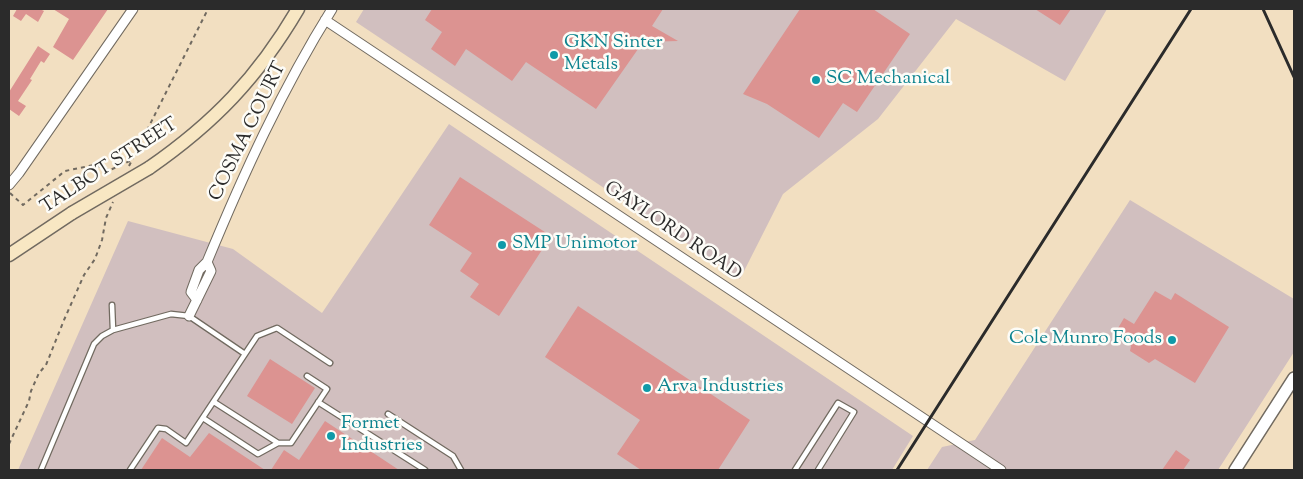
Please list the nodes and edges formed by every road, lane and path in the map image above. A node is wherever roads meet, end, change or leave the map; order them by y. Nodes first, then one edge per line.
1 (133, 9) edge
2 (208, 9) edge
3 (298, 9) edge
4 (332, 9) edge
5 (325, 20) junction
6 (132, 160) junction
7 (128, 168) dead end
8 (9, 185) edge
9 (9, 192) edge
10 (114, 201) dead end
11 (9, 255) edge
12 (112, 305) dead end
13 (189, 316) junction
14 (113, 330) junction
15 (245, 354) junction
16 (330, 363) dead end
17 (307, 376) dead end
18 (1294, 378) edge
19 (214, 402) junction
20 (318, 402) junction
21 (388, 414) dead end
22 (203, 418) junction
23 (278, 443) junction
24 (9, 444) edge
25 (40, 470) edge
26 (130, 470) edge
27 (425, 470) edge
28 (460, 470) edge
29 (795, 470) edge
30 (818, 470) edge
31 (1001, 470) edge
32 (1236, 470) edge

1 - 8 street
2 - 6 path
3 - 11 main road, TALBOT STREET, bridge
4 - 5 street, COSMA COURT
5 - 13 street, COSMA COURT
5 - 31 street, GAYLORD ROAD
6 - 7 path
6 - 9 path
10 - 24 path
12 - 14 lane
13 - 14 lane
13 - 15 lane
14 - 25 lane
15 - 16 lane
15 - 19 lane
17 - 20 lane
18 - 32 street
19 - 22 lane
19 - 23 lane
20 - 23 lane
20 - 27 lane
21 - 28 lane
22 - 23 lane
22 - 26 lane
29 - 30 lane

